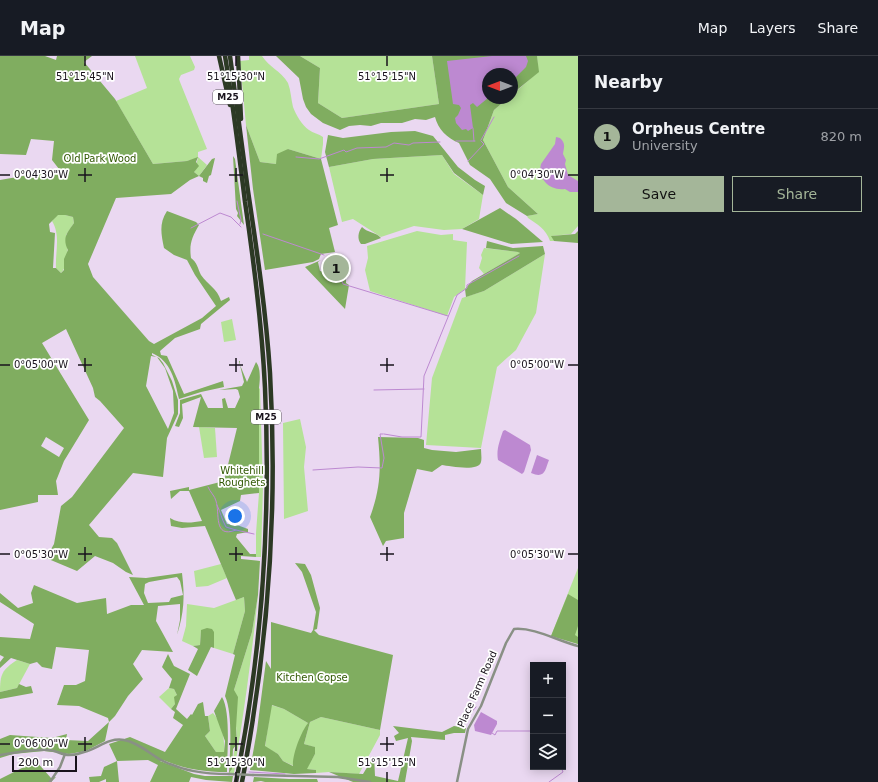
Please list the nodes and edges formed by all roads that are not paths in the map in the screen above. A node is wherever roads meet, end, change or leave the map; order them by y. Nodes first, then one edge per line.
1 (219, 56) edge
2 (226, 56) edge
3 (230, 56) edge
4 (238, 56) edge
5 (237, 138) junction
6 (242, 146) junction
7 (578, 646) edge
8 (65, 754) junction
9 (0, 755) edge
10 (50, 782) edge
11 (236, 782) edge
12 (242, 782) edge
13 (370, 782) edge
14 (457, 782) edge

1 - 5 highway, M25
2 - 5 highway, M25
3 - 6 highway, M25
4 - 6 highway, M25
5 - 11 highway, M25
6 - 12 highway, M25
7 - 14 street, Place Farm Road
8 - 9 street
8 - 10 street
8 - 13 street, bridge

